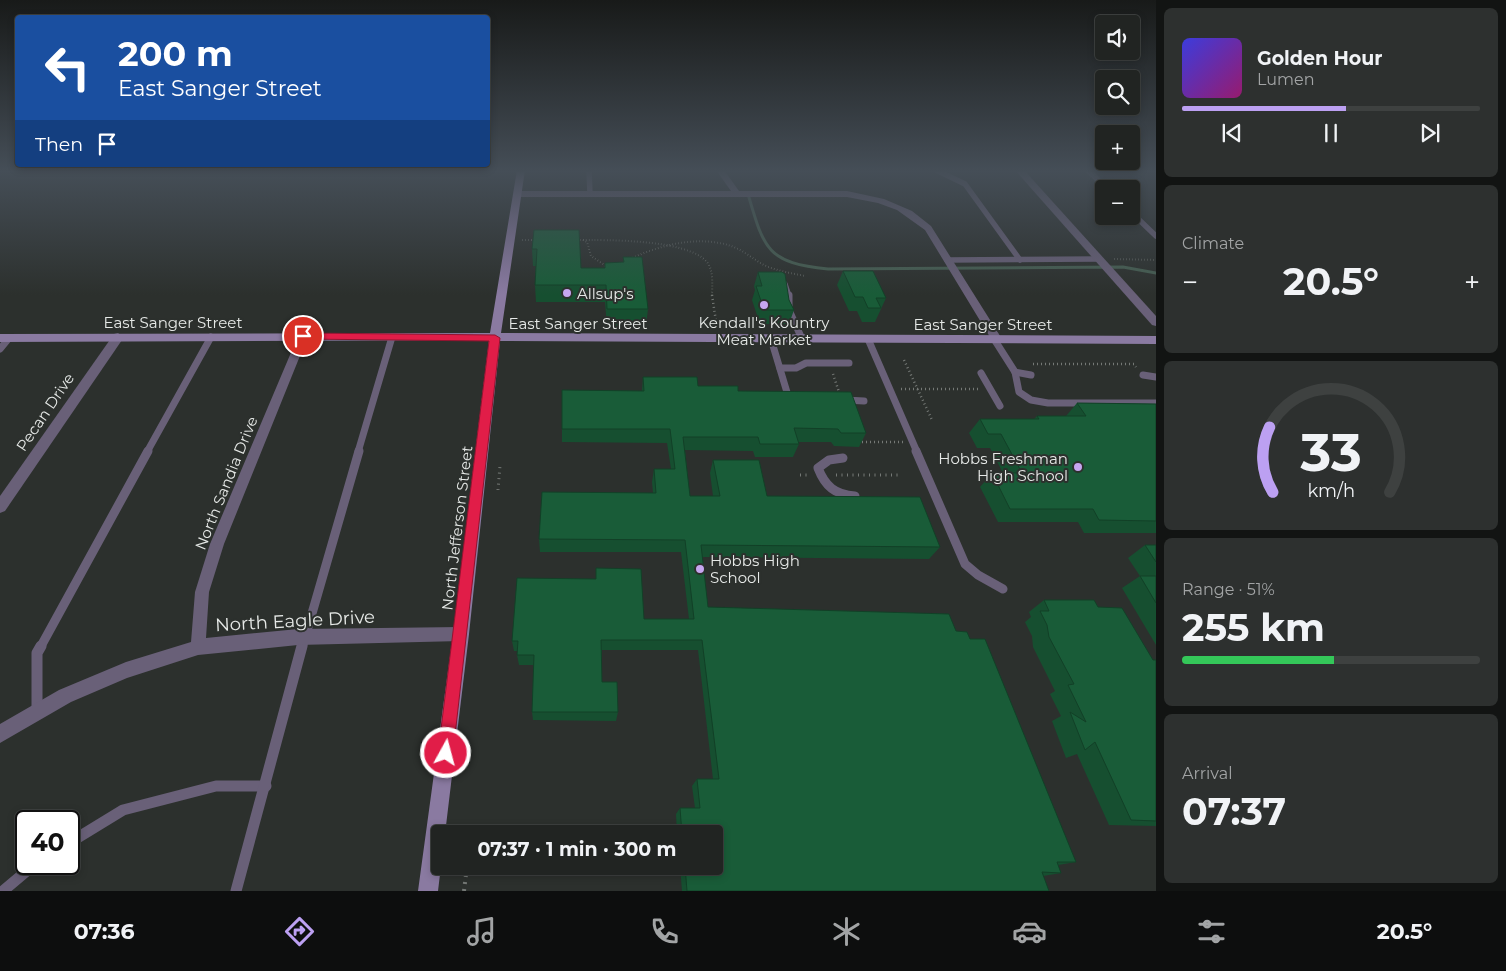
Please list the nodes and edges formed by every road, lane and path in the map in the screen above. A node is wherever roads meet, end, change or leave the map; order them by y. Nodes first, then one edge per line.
1 (515, 212) edge
2 (906, 212) edge
3 (985, 212) edge
4 (1055, 212) edge
5 (1140, 221) edge
6 (1156, 236) edge
7 (510, 240) junction
8 (544, 240) edge
9 (573, 240) edge
10 (582, 240) junction
11 (669, 246) junction
12 (1020, 260) junction
13 (1098, 260) junction
14 (1156, 260) edge
15 (625, 261) edge
16 (951, 266) junction
17 (608, 267) edge
18 (805, 276) dead end
19 (778, 279) edge
20 (1156, 323) edge
21 (211, 336) junction
22 (303, 336) junction
23 (118, 337) junction
24 (392, 337) junction
25 (5, 338) edge
26 (495, 338) junction
27 (720, 338) junction
28 (771, 339) junction
29 (802, 339) junction
30 (868, 339) junction
31 (995, 339) junction
32 (1156, 340) edge
33 (0, 349) edge
34 (904, 360) dead end
35 (849, 363) dead end
36 (1029, 364) dead end
37 (780, 368) junction
38 (830, 368) dead end
39 (1016, 372) junction
40 (981, 373) dead end
41 (1141, 373) joint
42 (1032, 375) dead end
43 (1156, 377) edge
44 (889, 389) junction
45 (918, 389) junction
46 (990, 389) junction
47 (798, 400) edge
48 (838, 400) joint
49 (864, 401) dead end
50 (1156, 403) edge
51 (1000, 406) dead end
52 (932, 420) dead end
53 (857, 442) edge
54 (907, 442) dead end
55 (843, 458) dead end
56 (500, 466) dead end
57 (800, 474) dead end
58 (820, 474) junction
59 (902, 475) dead end
60 (498, 490) dead end
61 (855, 496) edge
62 (0, 507) edge
63 (1003, 589) dead end
64 (461, 634) junction
65 (305, 636) junction
66 (198, 647) junction
67 (37, 712) junction
68 (0, 734) edge
69 (266, 786) junction
70 (80, 836) edge
71 (22, 875) edge
72 (466, 875) edge
73 (3, 891) edge
74 (236, 891) edge
75 (428, 891) edge
76 (464, 891) edge

1 - 7 main road, North Jefferson Street
2 - 16 street
3 - 12 lane
4 - 13 street
5 - 6 lane
7 - 8 path
7 - 26 main road, North Jefferson Street
9 - 10 path
10 - 11 path
10 - 17 path
11 - 15 path
11 - 18 path
11 - 27 path
12 - 13 lane
12 - 16 lane
13 - 14 path
13 - 20 street
16 - 31 street
19 - 29 lane
21 - 22 main road, East Sanger Street
21 - 23 main road, East Sanger Street
21 - 67 lane
22 - 24 main road, East Sanger Street
22 - 66 street, North Sandia Drive
23 - 25 main road, East Sanger Street
23 - 62 street, Pecan Drive
24 - 26 main road, East Sanger Street
24 - 65 lane
25 - 33 lane
26 - 27 main road, East Sanger Street
26 - 64 main road, North Jefferson Street
27 - 28 main road, East Sanger Street
28 - 29 main road, East Sanger Street
28 - 37 lane
29 - 30 main road, East Sanger Street
30 - 31 main road, East Sanger Street
30 - 44 lane
31 - 32 main road, East Sanger Street
31 - 39 lane
34 - 45 path
35 - 37 lane
36 - 41 path
37 - 47 lane
38 - 48 path
39 - 42 lane
39 - 50 lane
40 - 46 lane
41 - 43 lane
44 - 45 path
44 - 63 lane
45 - 46 path
45 - 52 path
46 - 51 lane
48 - 49 lane
53 - 54 path
55 - 58 lane
56 - 60 path
57 - 58 path
58 - 59 path
58 - 61 lane
64 - 65 street, North Eagle Drive
64 - 75 main road, North Jefferson Street
65 - 66 street, North Eagle Drive
65 - 69 lane
66 - 67 street, North Eagle Drive
67 - 68 street, North Eagle Drive
69 - 70 lane
69 - 74 lane
71 - 73 lane
72 - 76 path

